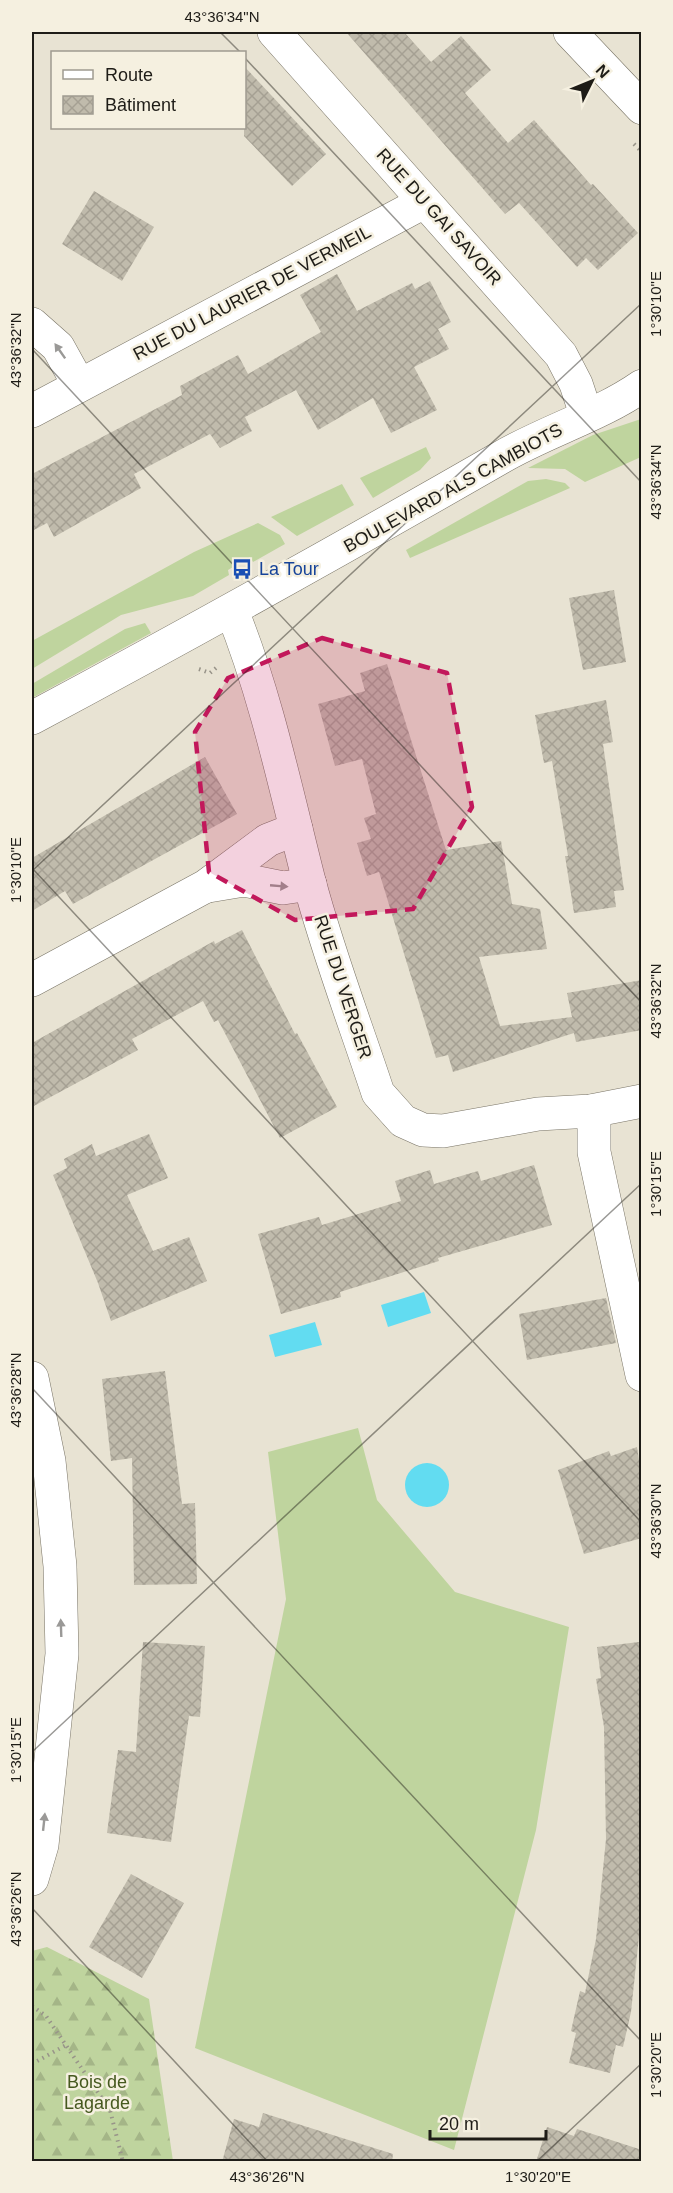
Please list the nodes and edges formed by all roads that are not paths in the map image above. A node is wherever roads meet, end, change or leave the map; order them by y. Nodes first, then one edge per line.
1 (274, 32) edge
2 (570, 32) edge
3 (642, 108) edge
4 (424, 202) junction
5 (32, 324) edge
6 (80, 385) junction
7 (635, 393) edge
8 (32, 411) edge
9 (586, 414) junction
10 (232, 611) junction
11 (32, 718) edge
12 (296, 829) junction
13 (310, 884) junction
14 (206, 886) junction
15 (32, 980) edge
16 (642, 1101) edge
17 (591, 1111) junction
18 (642, 1375) edge
19 (32, 1378) edge
20 (32, 1879) edge

1 - 4 street, RUE DU GAI SAVOIR
2 - 3 street
4 - 6 street, RUE DU LAURIER DE VERMEIL
4 - 9 street, RUE DU GAI SAVOIR
6 -> 5 street
6 - 8 street, RUE DU LAURIER DE VERMEIL
7 - 9 street, BOULEVARD ALS CAMBIOTS
9 - 10 street, BOULEVARD ALS CAMBIOTS
10 - 11 street, BOULEVARD ALS CAMBIOTS
10 - 12 street, RUE DU VERGER
12 - 13 street, RUE DU VERGER
12 - 14 street
14 -> 13 street
13 - 17 street, RUE DU VERGER
14 - 15 street
16 - 17 street, RUE DU VERGER
17 - 18 street
20 -> 19 street

